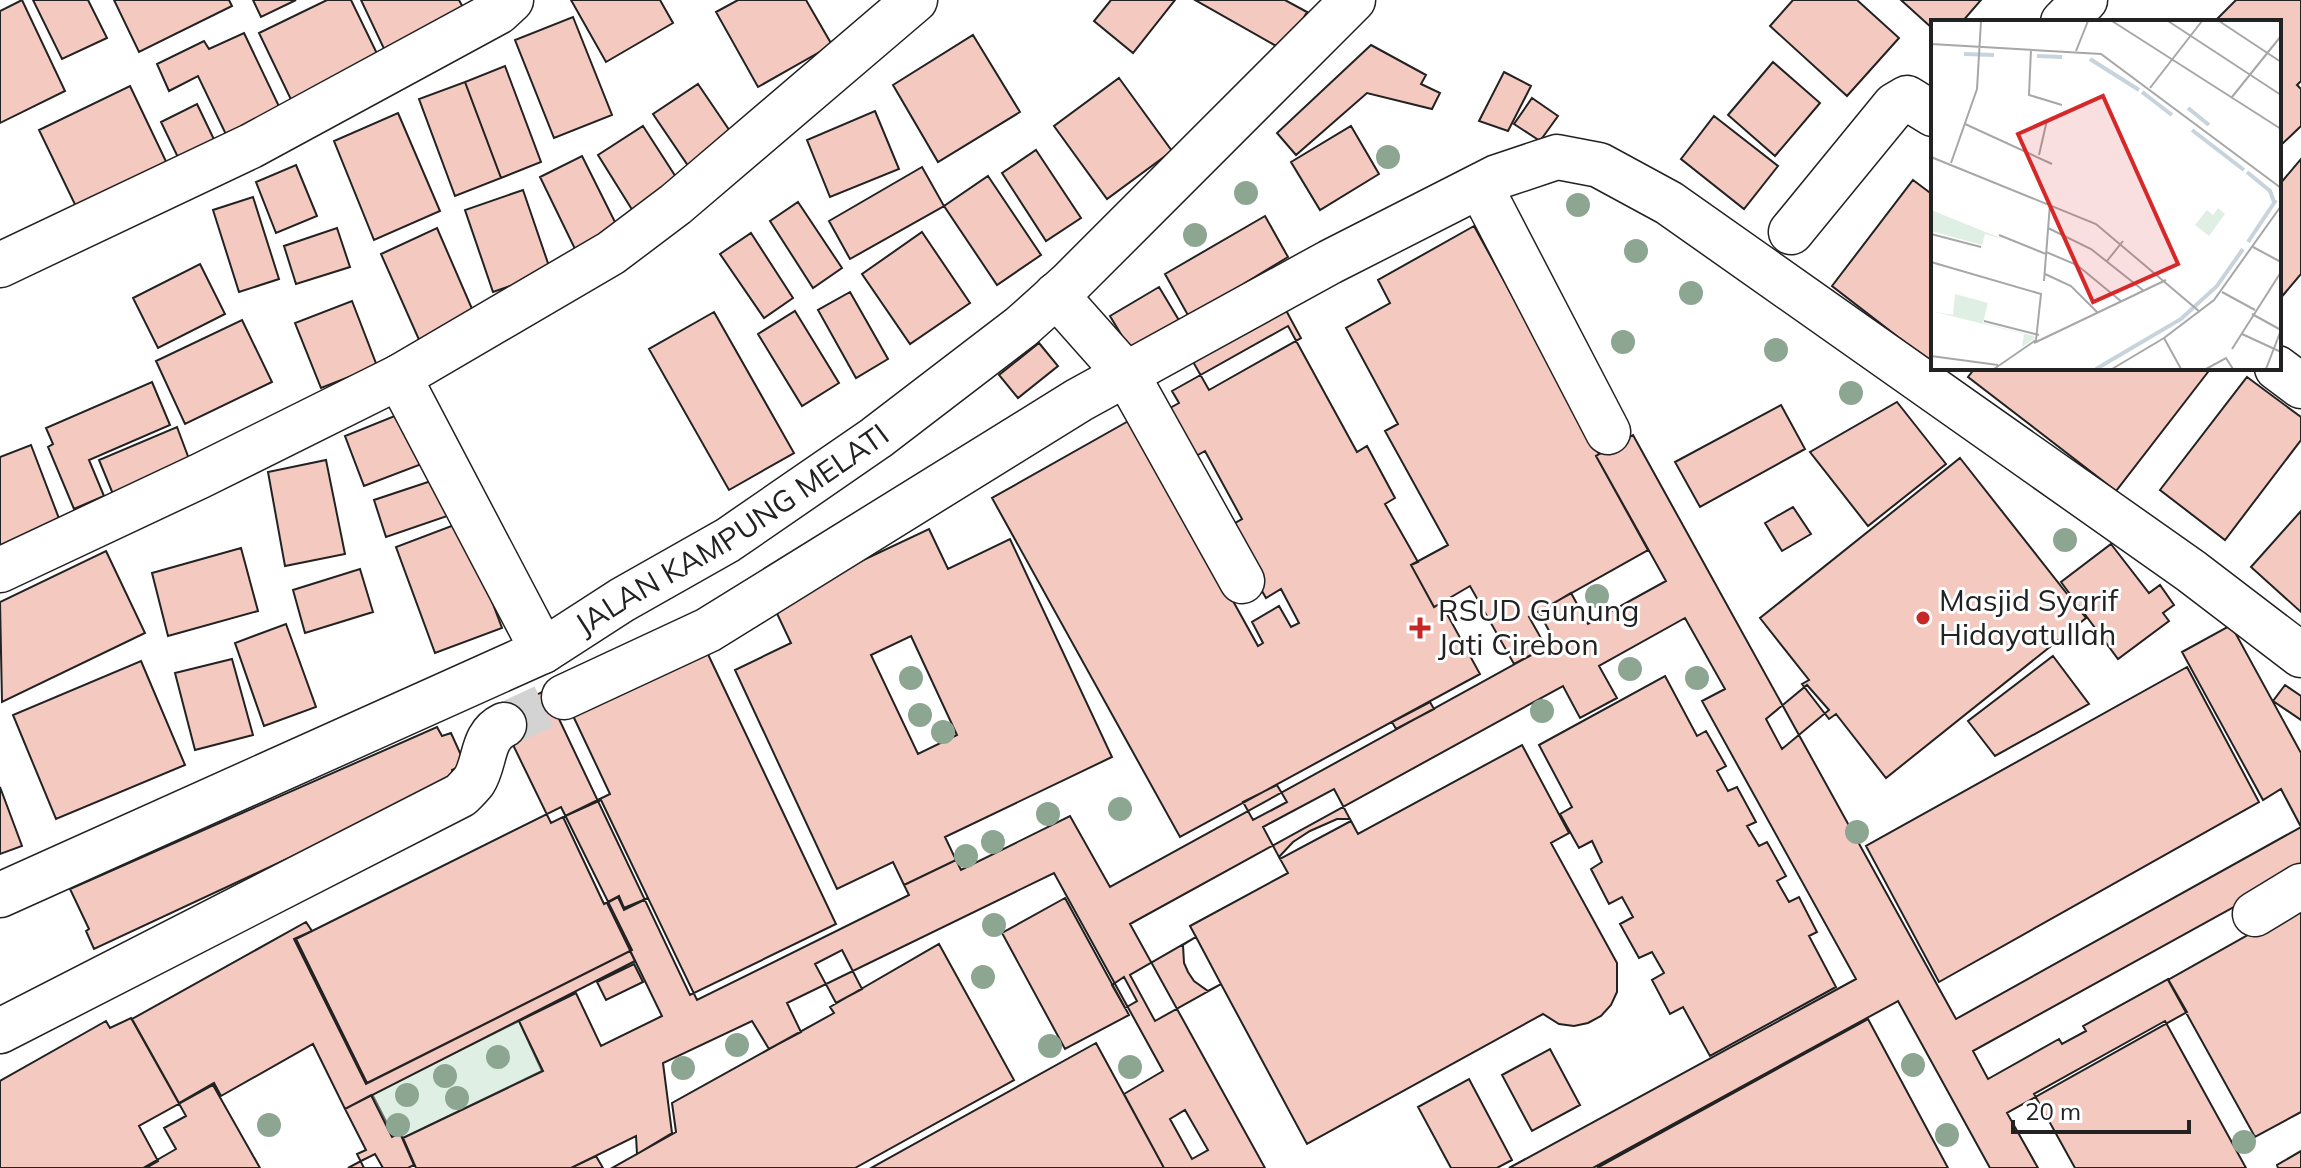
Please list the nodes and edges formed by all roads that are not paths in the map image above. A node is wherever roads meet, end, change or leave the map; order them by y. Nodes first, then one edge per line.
1 (511, 0) edge
2 (915, 0) edge
3 (2085, 0) edge
4 (1343, 2) edge
5 (2065, 20) edge
6 (1931, 113) edge
7 (1480, 186) junction
8 (1791, 232) dead end
9 (0, 265) edge
10 (1056, 295) junction
11 (2280, 370) edge
12 (1127, 375) junction
13 (399, 377) junction
14 (2301, 386) edge
15 (1608, 432) dead end
16 (0, 570) edge
17 (1242, 581) dead end
18 (543, 651) junction
19 (2301, 655) edge
20 (564, 697) tunnel mouth
21 (504, 725) tunnel mouth
22 (2301, 886) edge
23 (0, 895) edge
24 (2255, 914) dead end
25 (0, 1031) edge

1 - 9 street
2 - 13 street
3 - 5 street
4 - 10 street, JALAN KAMPUNG MELATI
6 - 8 street
7 - 12 street
7 - 15 street
7 - 19 street
10 - 12 street
10 - 18 street, JALAN KAMPUNG MELATI
11 - 14 street
12 - 17 street
12 - 20 street
13 - 16 street
13 - 18 street
18 - 23 street, JALAN KAMPUNG MELATI
21 - 25 street
22 - 24 street

